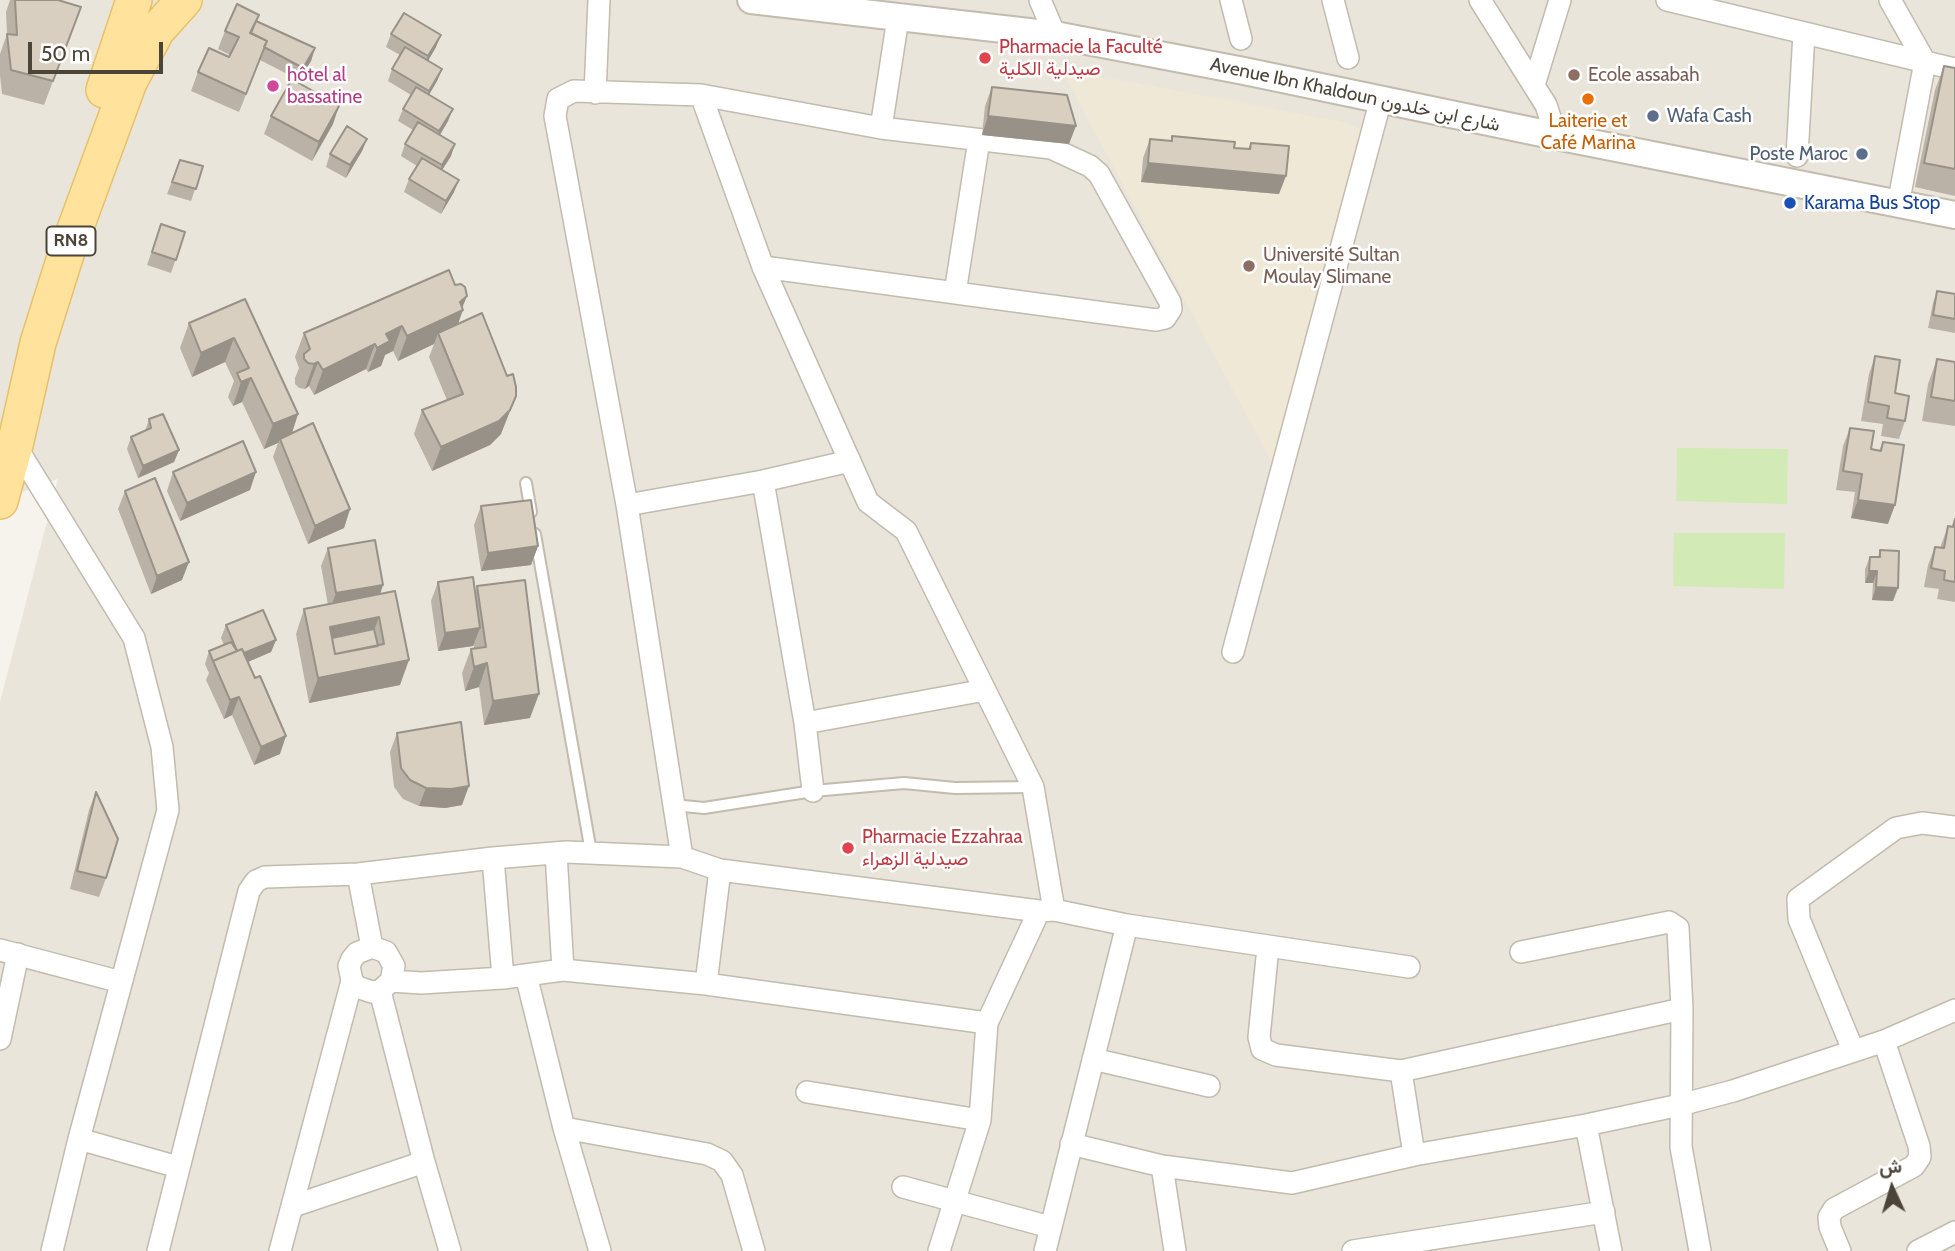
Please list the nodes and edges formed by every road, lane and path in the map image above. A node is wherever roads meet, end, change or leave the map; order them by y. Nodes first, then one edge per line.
1 (134, 0) edge
2 (184, 0) edge
3 (599, 0) edge
4 (751, 0) edge
5 (1040, 0) edge
6 (1231, 0) edge
7 (1333, 0) edge
8 (1480, 0) edge
9 (1560, 0) edge
10 (1667, 0) edge
11 (1890, 0) edge
12 (1692, 3) edge
13 (898, 18) junction
14 (1804, 33) junction
15 (1055, 35) junction
16 (1241, 39) dead end
17 (1348, 58) dead end
18 (1925, 62) junction
19 (1955, 69) edge
20 (1534, 85) junction
21 (595, 93) junction
22 (701, 95) junction
23 (1381, 99) junction
24 (881, 128) junction
25 (1556, 136) junction
26 (979, 140) junction
27 (1797, 156) dead end
28 (1898, 205) junction
29 (1955, 215) edge
30 (763, 267) junction
31 (955, 293) junction
32 (0, 407) edge
33 (15, 445) junction
34 (850, 461) junction
35 (762, 481) junction
36 (526, 482) dead end
37 (0, 501) edge
38 (627, 505) junction
39 (1233, 652) dead end
40 (985, 690) junction
41 (804, 723) junction
42 (1033, 787) junction
43 (813, 791) junction
44 (673, 805) junction
45 (1955, 827) edge
46 (591, 852) junction
47 (556, 853) junction
48 (682, 856) junction
49 (493, 858) junction
50 (720, 870) junction
51 (358, 874) junction
52 (1046, 910) junction
53 (1127, 925) junction
54 (372, 947) junction
55 (1268, 947) junction
56 (9, 952) edge
57 (1521, 952) dead end
58 (1409, 967) dead end
59 (563, 970) junction
60 (526, 975) junction
61 (503, 978) junction
62 (352, 981) junction
63 (121, 982) junction
64 (706, 984) junction
65 (385, 986) junction
66 (1682, 1009) junction
67 (1955, 1010) edge
68 (987, 1023) junction
69 (0, 1039) edge
70 (1884, 1041) junction
71 (1853, 1050) junction
72 (1093, 1059) junction
73 (1401, 1071) junction
74 (1209, 1086) dead end
75 (807, 1092) dead end
76 (1680, 1105) junction
77 (979, 1119) junction
78 (1586, 1125) junction
79 (564, 1128) junction
80 (79, 1139) junction
81 (1071, 1144) junction
82 (1414, 1155) junction
83 (424, 1162) junction
84 (1162, 1166) junction
85 (178, 1167) junction
86 (903, 1187) dead end
87 (956, 1202) junction
88 (293, 1206) junction
89 (1604, 1212) junction
90 (1050, 1227) junction
91 (1955, 1232) edge
92 (52, 1251) edge
93 (158, 1251) edge
94 (280, 1251) edge
95 (450, 1251) edge
96 (600, 1251) edge
97 (754, 1251) edge
98 (939, 1251) edge
99 (1045, 1251) edge
100 (1175, 1251) edge
101 (1353, 1251) edge
102 (1611, 1251) edge
103 (1700, 1251) edge
104 (1840, 1251) edge
105 (1918, 1251) edge

1 - 32 main road, RN8
2 - 33 main road, RN8
3 - 21 street
4 - 13 street, Avenue Ibn Khaldoun شارع ابن خلدون
5 - 15 street
6 - 16 street
7 - 17 street
8 - 20 street
9 - 20 street
10 - 12 street
11 - 18 street
12 - 14 street
13 - 15 street, Avenue Ibn Khaldoun شارع ابن خلدون
13 - 24 street
14 - 18 street
14 - 27 street
15 - 23 street, Avenue Ibn Khaldoun شارع ابن خلدون
18 - 19 street
18 - 28 street
20 - 25 street
21 - 22 street
21 - 38 street
22 - 24 street
22 - 30 street
23 - 25 street, Avenue Ibn Khaldoun شارع ابن خلدون
23 - 39 street
24 - 26 street
25 - 28 street, Avenue Ibn Khaldoun شارع ابن خلدون
26 - 31 street
26 - 31 street
28 - 29 street, Avenue Ibn Khaldoun شارع ابن خلدون
30 - 31 street
30 - 34 street
33 - 37 main road, RN8
33 - 63 street
34 - 35 street
34 - 40 street
35 - 38 street
35 - 41 street
36 - 46 lane
38 - 44 street
40 - 41 street
40 - 42 street
41 - 43 street
42 - 43 lane
42 - 52 street
43 - 44 lane
44 - 48 street
45 - 71 street
46 - 47 street
46 - 48 street
47 - 49 street
47 - 59 street
48 - 50 street
49 - 51 street
49 - 61 street
50 - 52 street
50 - 64 street
51 - 54 street
51 - 85 street
52 - 53 street
52 - 68 street
53 - 55 street
53 - 72 street
54 - 62 street
54 - 65 street
55 - 58 street
55 - 73 street
56 - 63 street
56 - 69 street
57 - 66 street
59 - 60 street
59 - 64 street
60 - 61 street
60 - 79 street
61 - 65 street
62 - 65 street
62 - 88 street
63 - 80 street
64 - 68 street
65 - 83 street
66 - 73 street
66 - 76 street
67 - 70 street
68 - 77 street
70 - 71 street
70 - 104 street
71 - 76 street
72 - 74 street
72 - 81 street
73 - 82 street
75 - 77 street
76 - 78 street
76 - 103 street
77 - 87 street
78 - 82 street
78 - 89 street
79 - 96 street
79 - 97 street
80 - 85 street
80 - 92 street
81 - 84 street
81 - 90 street
82 - 84 street
83 - 88 street
83 - 95 street
84 - 100 street
85 - 93 street
86 - 87 street
87 - 90 street
87 - 98 street
88 - 94 street
89 - 101 street
89 - 102 street
90 - 99 street
91 - 105 street

